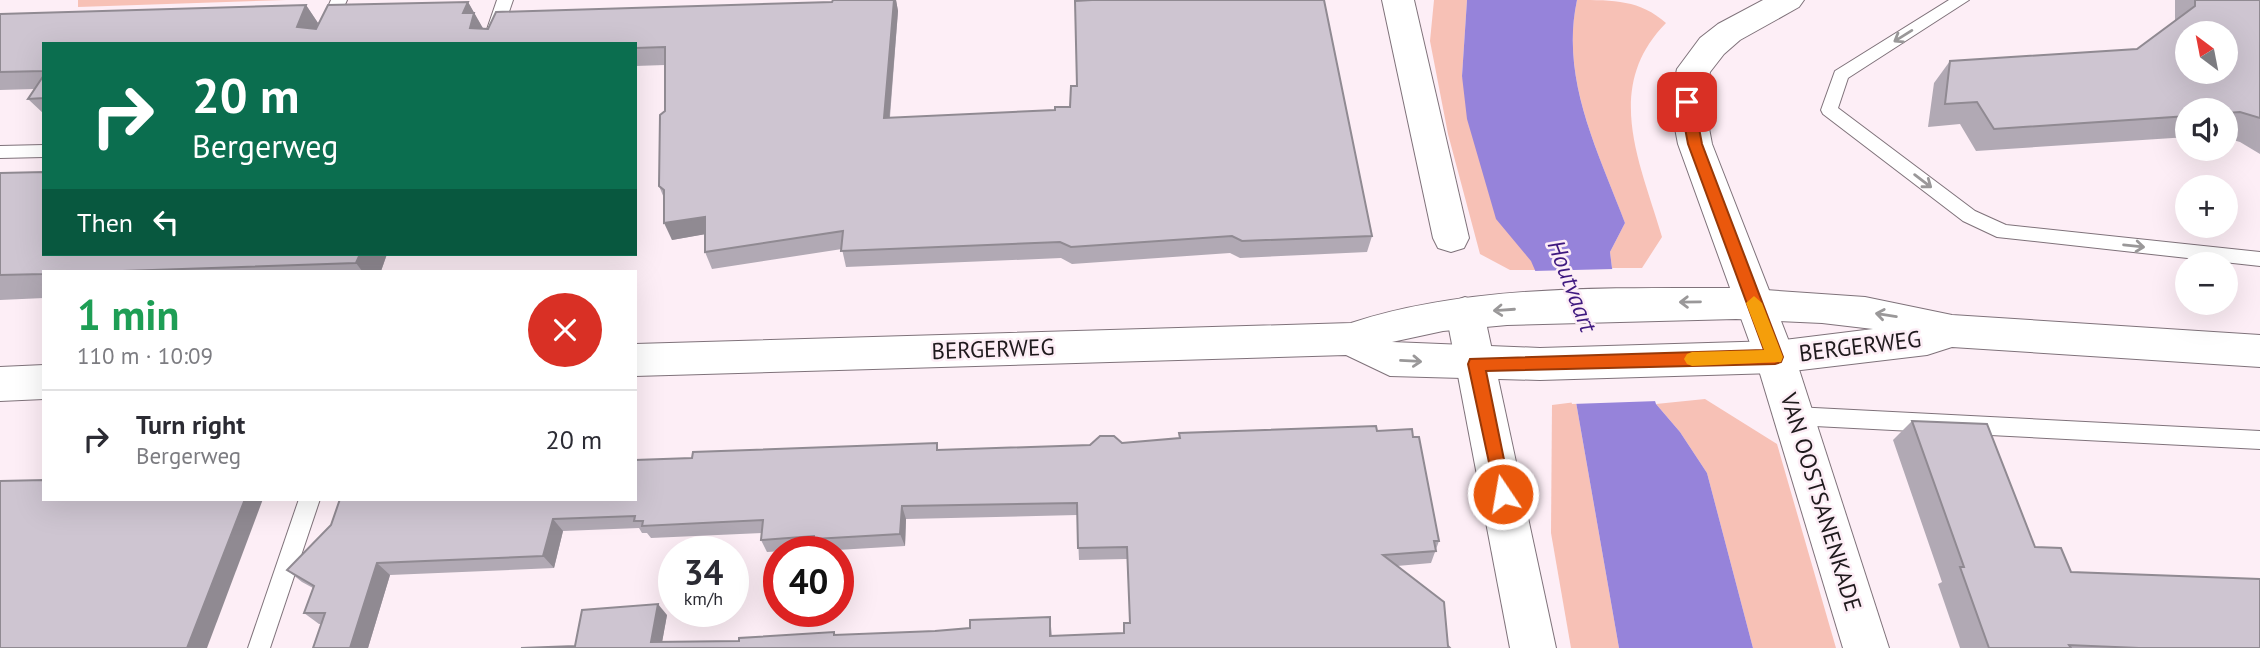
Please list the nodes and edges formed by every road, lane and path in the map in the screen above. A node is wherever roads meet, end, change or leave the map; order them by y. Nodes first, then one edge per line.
1 (339, 0) edge
2 (505, 0) edge
3 (1398, 0) edge
4 (1788, 0) edge
5 (1961, 0) edge
6 (321, 42) edge
7 (491, 42) edge
8 (42, 151) edge
9 (0, 152) edge
10 (1451, 238) dead end
11 (2260, 259) edge
12 (1754, 301) junction
13 (1465, 313) junction
14 (1952, 331) junction
15 (1352, 339) junction
16 (2260, 351) edge
17 (1775, 357) junction
18 (637, 360) edge
19 (1476, 364) junction
20 (42, 382) edge
21 (0, 384) edge
22 (1795, 416) junction
23 (2260, 440) edge
24 (308, 501) edge
25 (259, 648) edge
26 (1533, 648) edge
27 (1866, 648) edge

1 - 6 lane
2 - 7 lane
3 - 10 main road
4 - 12 main road, VAN OOSTSANENKADE
5 -> 11 lane
8 - 9 lane
12 -> 13 main road, BERGERWEG
14 -> 12 main road, BERGERWEG
12 - 17 main road, VAN OOSTSANENKADE
13 - 15 main road, BERGERWEG
13 - 19 main road
14 - 16 main road, BERGERWEG
14 - 17 main road, BERGERWEG
15 - 18 main road, BERGERWEG
15 -> 19 main road, BERGERWEG
17 - 19 main road, BERGERWEG
17 - 22 main road, VAN OOSTSANENKADE
19 - 26 main road
20 - 21 main road
22 - 23 lane
22 - 27 main road, VAN OOSTSANENKADE
24 - 25 lane

